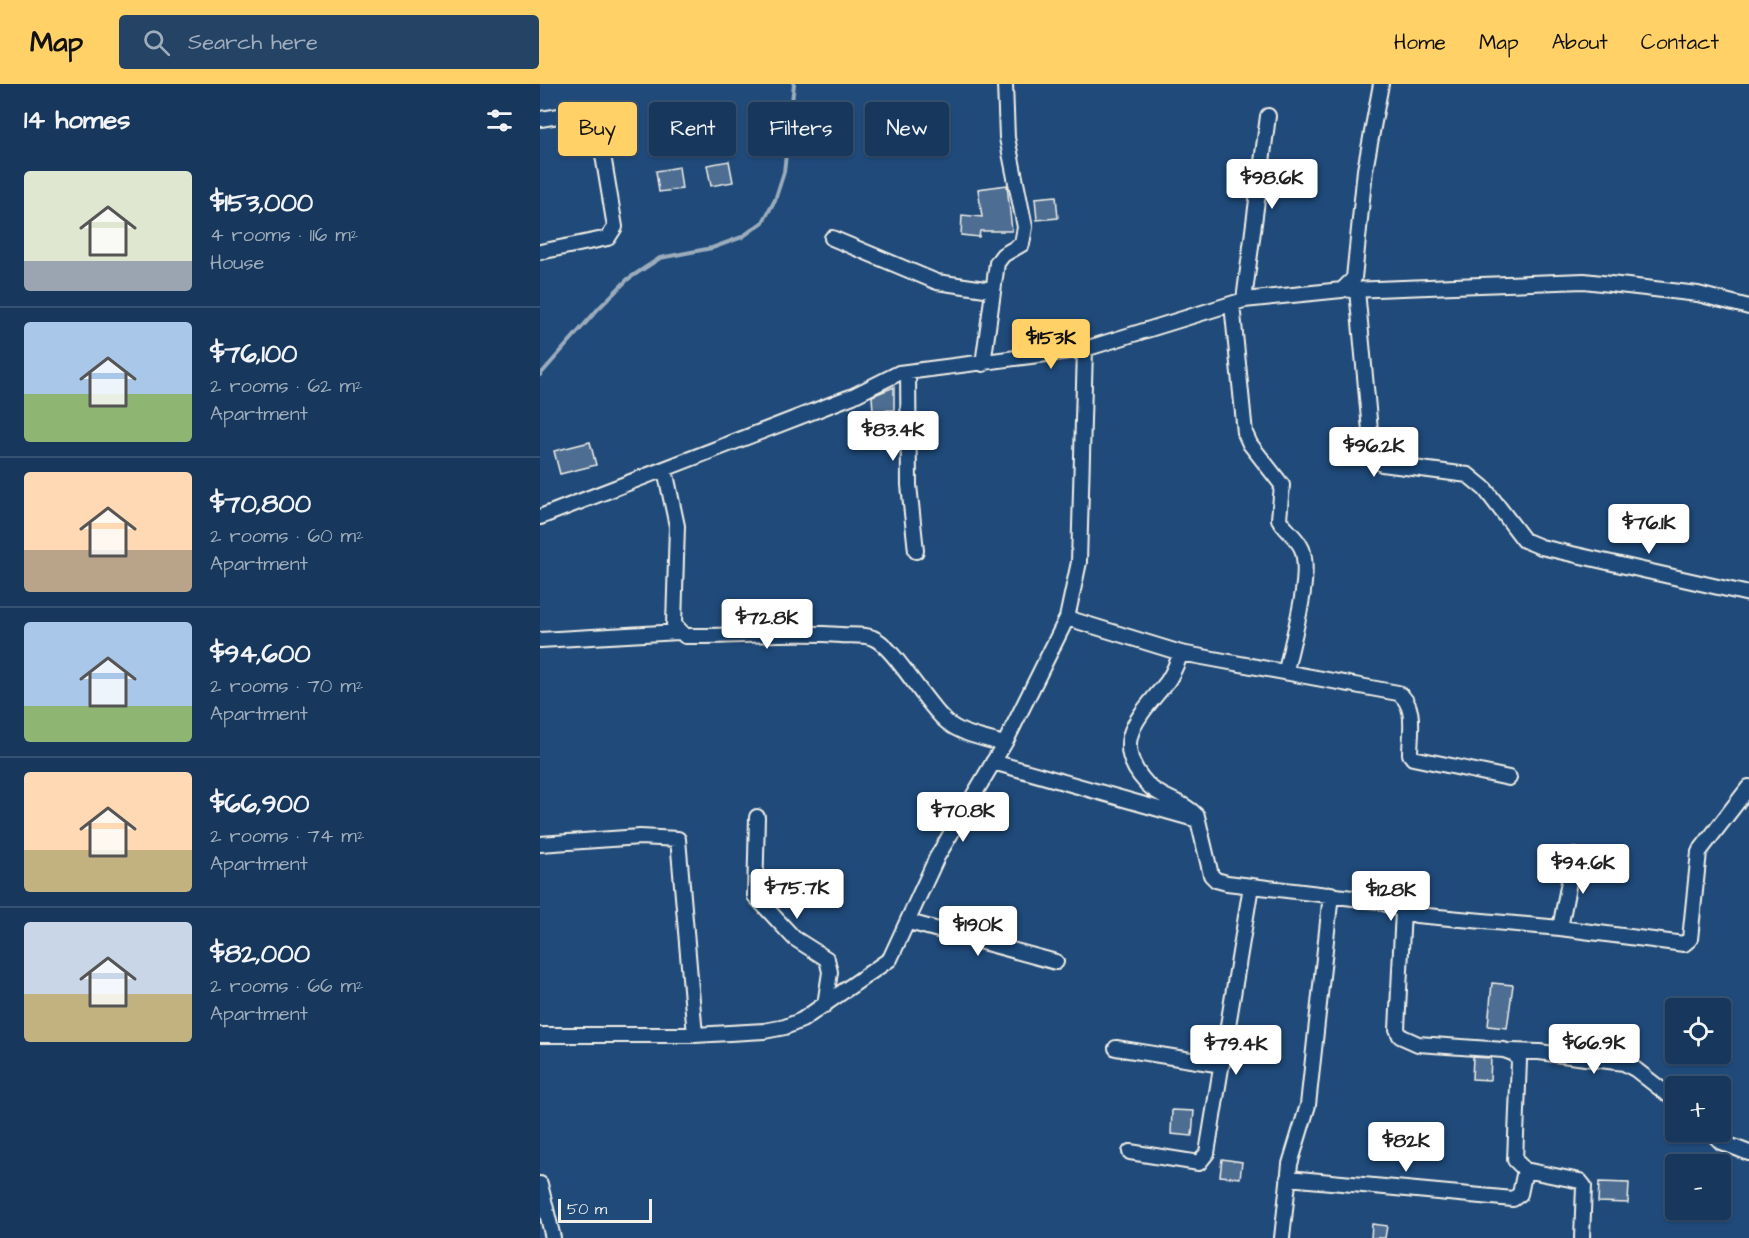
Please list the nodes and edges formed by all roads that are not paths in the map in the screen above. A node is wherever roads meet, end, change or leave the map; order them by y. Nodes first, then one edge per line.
1 (1005, 84) edge
2 (1381, 84) edge
3 (1268, 116) dead end
4 (540, 119) edge
5 (832, 238) dead end
6 (540, 252) edge
7 (992, 290) junction
8 (1342, 290) junction
9 (1357, 290) junction
10 (1238, 302) junction
11 (1749, 307) edge
12 (1085, 349) junction
13 (983, 364) junction
14 (908, 372) junction
15 (665, 470) junction
16 (540, 517) edge
17 (916, 551) dead end
18 (1749, 594) edge
19 (1067, 618) junction
20 (679, 633) junction
21 (540, 640) edge
22 (1181, 653) junction
23 (1286, 671) junction
24 (1004, 744) junction
25 (993, 762) junction
26 (1509, 778) dead end
27 (1749, 787) edge
28 (758, 817) dead end
29 (1198, 820) junction
30 (540, 844) edge
31 (1574, 856) dead end
32 (1251, 886) junction
33 (1331, 894) junction
34 (1403, 911) junction
35 (909, 922) junction
36 (1560, 928) junction
37 (1056, 962) dead end
38 (825, 1005) junction
39 (540, 1035) edge
40 (695, 1035) junction
41 (1116, 1048) dead end
42 (1512, 1051) junction
43 (1222, 1065) junction
44 (1665, 1092) edge
45 (1721, 1142) edge
46 (1130, 1152) dead end
47 (1749, 1153) edge
48 (1525, 1170) junction
49 (1288, 1178) junction
50 (540, 1184) edge
51 (553, 1238) edge
52 (1282, 1238) edge
53 (1582, 1238) edge

1 - 7 street
2 - 8 street
3 - 10 street
4 - 6 street
5 - 7 street
7 - 13 street
8 - 9 street
8 - 10 street
9 - 11 street
9 - 18 street
10 - 12 street
10 - 23 street
12 - 13 street
12 - 19 street
13 - 14 street
14 - 15 street
14 - 17 street
15 - 16 street
15 - 20 street
19 - 22 street
19 - 24 street
20 - 21 street
20 - 24 street
22 - 23 street
22 - 29 street
23 - 26 street
24 - 25 street
25 - 29 street
25 - 35 street
27 - 36 street
28 - 38 street
29 - 32 street
30 - 40 street
31 - 36 street
32 - 33 street
32 - 43 street
33 - 34 street
33 - 49 street
34 - 36 street
34 - 42 street
35 - 37 street
35 - 38 street
38 - 40 street
39 - 40 street
41 - 43 street
42 - 44 street
42 - 48 street
43 - 46 street
45 - 47 street
48 - 49 street
48 - 53 street
49 - 52 street
50 - 51 street

